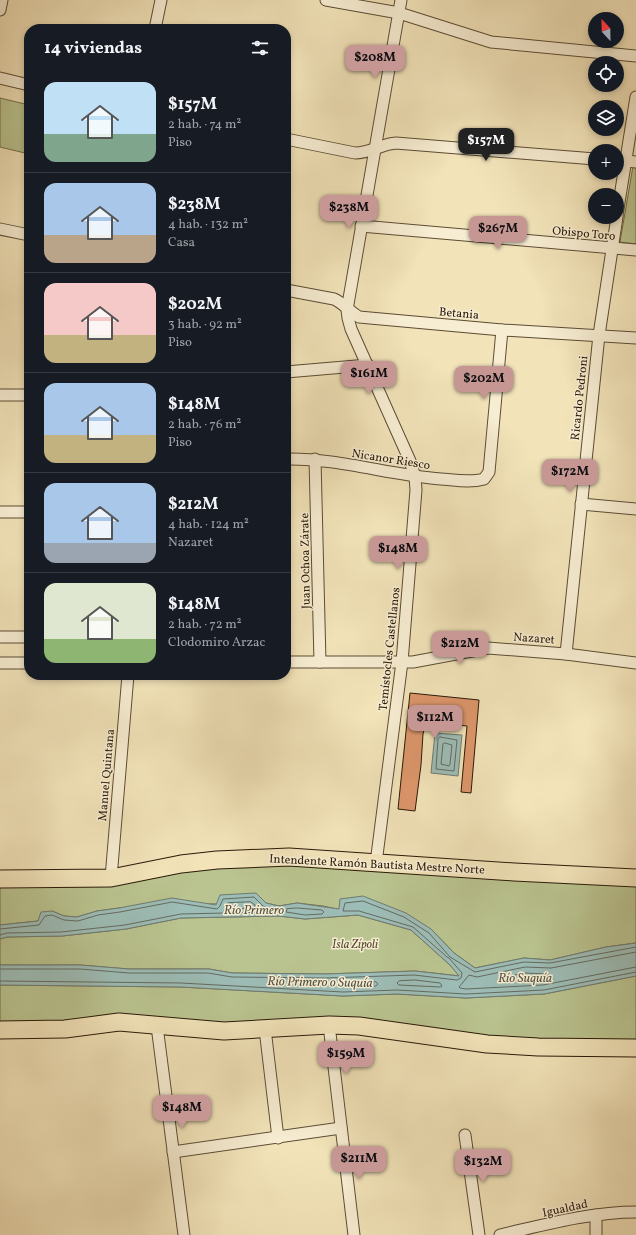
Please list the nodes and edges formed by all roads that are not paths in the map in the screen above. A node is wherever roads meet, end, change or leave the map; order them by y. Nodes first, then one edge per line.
1 (2, 0) edge
2 (161, 0) edge
3 (326, 0) edge
4 (401, 0) edge
5 (0, 10) edge
6 (399, 12) junction
7 (156, 24) edge
8 (636, 56) edge
9 (0, 78) edge
10 (24, 84) edge
11 (636, 96) edge
12 (291, 140) edge
13 (374, 151) junction
14 (588, 157) edge
15 (626, 161) edge
16 (622, 188) edge
17 (616, 224) edge
18 (361, 226) junction
19 (0, 229) edge
20 (24, 234) edge
21 (612, 248) junction
22 (636, 250) edge
23 (291, 291) edge
24 (348, 310) junction
25 (502, 330) junction
26 (599, 335) junction
27 (636, 338) edge
28 (368, 365) junction
29 (291, 372) edge
30 (0, 395) edge
31 (24, 395) edge
32 (291, 459) edge
33 (315, 460) junction
34 (415, 477) junction
35 (581, 504) junction
36 (636, 510) edge
37 (0, 512) edge
38 (24, 512) edge
39 (0, 637) edge
40 (24, 637) edge
41 (566, 654) junction
42 (291, 662) edge
43 (320, 662) junction
44 (402, 662) junction
45 (0, 663) edge
46 (24, 663) edge
47 (636, 663) edge
48 (128, 680) edge
49 (376, 862) junction
50 (110, 878) junction
51 (636, 878) edge
52 (0, 879) edge
53 (329, 1024) junction
54 (157, 1026) junction
55 (265, 1029) junction
56 (0, 1030) edge
57 (636, 1048) edge
58 (341, 1128) junction
59 (465, 1135) dead end
60 (278, 1138) junction
61 (173, 1152) junction
62 (636, 1212) edge
63 (596, 1215) junction
64 (518, 1233) edge
65 (184, 1235) edge
66 (354, 1235) edge
67 (479, 1235) edge
68 (500, 1235) edge
69 (596, 1235) edge

1 - 5 street
2 - 7 street
3 - 6 street
4 - 6 street, Temístocles Castellanos
6 - 8 street
6 - 13 street, Temístocles Castellanos
9 - 10 street
11 - 15 street, Ricardo Pedroni
12 - 13 street
13 - 14 street
13 - 18 street, Temístocles Castellanos
15 - 16 street, Ricardo Pedroni
17 - 21 street, Ricardo Pedroni
18 - 21 street, Obispo Toro
18 - 24 street, Temístocles Castellanos
19 - 20 street
21 - 22 street, Obispo Toro
21 - 26 street, Ricardo Pedroni
23 - 24 street, Betania
24 - 25 street, Betania
24 - 28 street, Temístocles Castellanos
25 - 26 street, Betania
25 - 34 street, Nicanor Riesco
26 - 27 street, Betania
26 - 35 street, Ricardo Pedroni
28 - 29 street
28 - 34 street, Temístocles Castellanos
30 - 31 street
32 - 33 street, Nicanor Riesco
33 - 34 street, Nicanor Riesco
33 - 43 street, Juan Ochoa Zárate
34 - 44 street, Temístocles Castellanos
35 - 36 street
35 - 41 street, Ricardo Pedroni
37 - 38 street
39 - 40 street
41 - 44 street, Nazaret
41 - 47 street, Nazaret
42 - 43 street, Nazaret
43 - 44 street, Nazaret
44 - 49 street, Temístocles Castellanos
45 - 46 street
48 - 50 street, Manuel Quintana
49 - 50 main road, Intendente Ramón Bautista Mestre Norte
49 - 51 main road, Intendente Ramón Bautista Mestre Norte
50 - 52 main road, Intendente Ramón Bautista Mestre Norte
53 - 55 main road
53 - 57 main road
53 - 58 street
54 - 55 main road
54 - 56 main road
54 - 61 street
55 - 60 street
58 - 60 street
58 - 66 street
59 - 67 street
60 - 61 street
61 - 65 street
62 - 63 street, Igualdad
63 - 64 street, Igualdad
63 - 69 street
64 - 68 street, Igualdad

